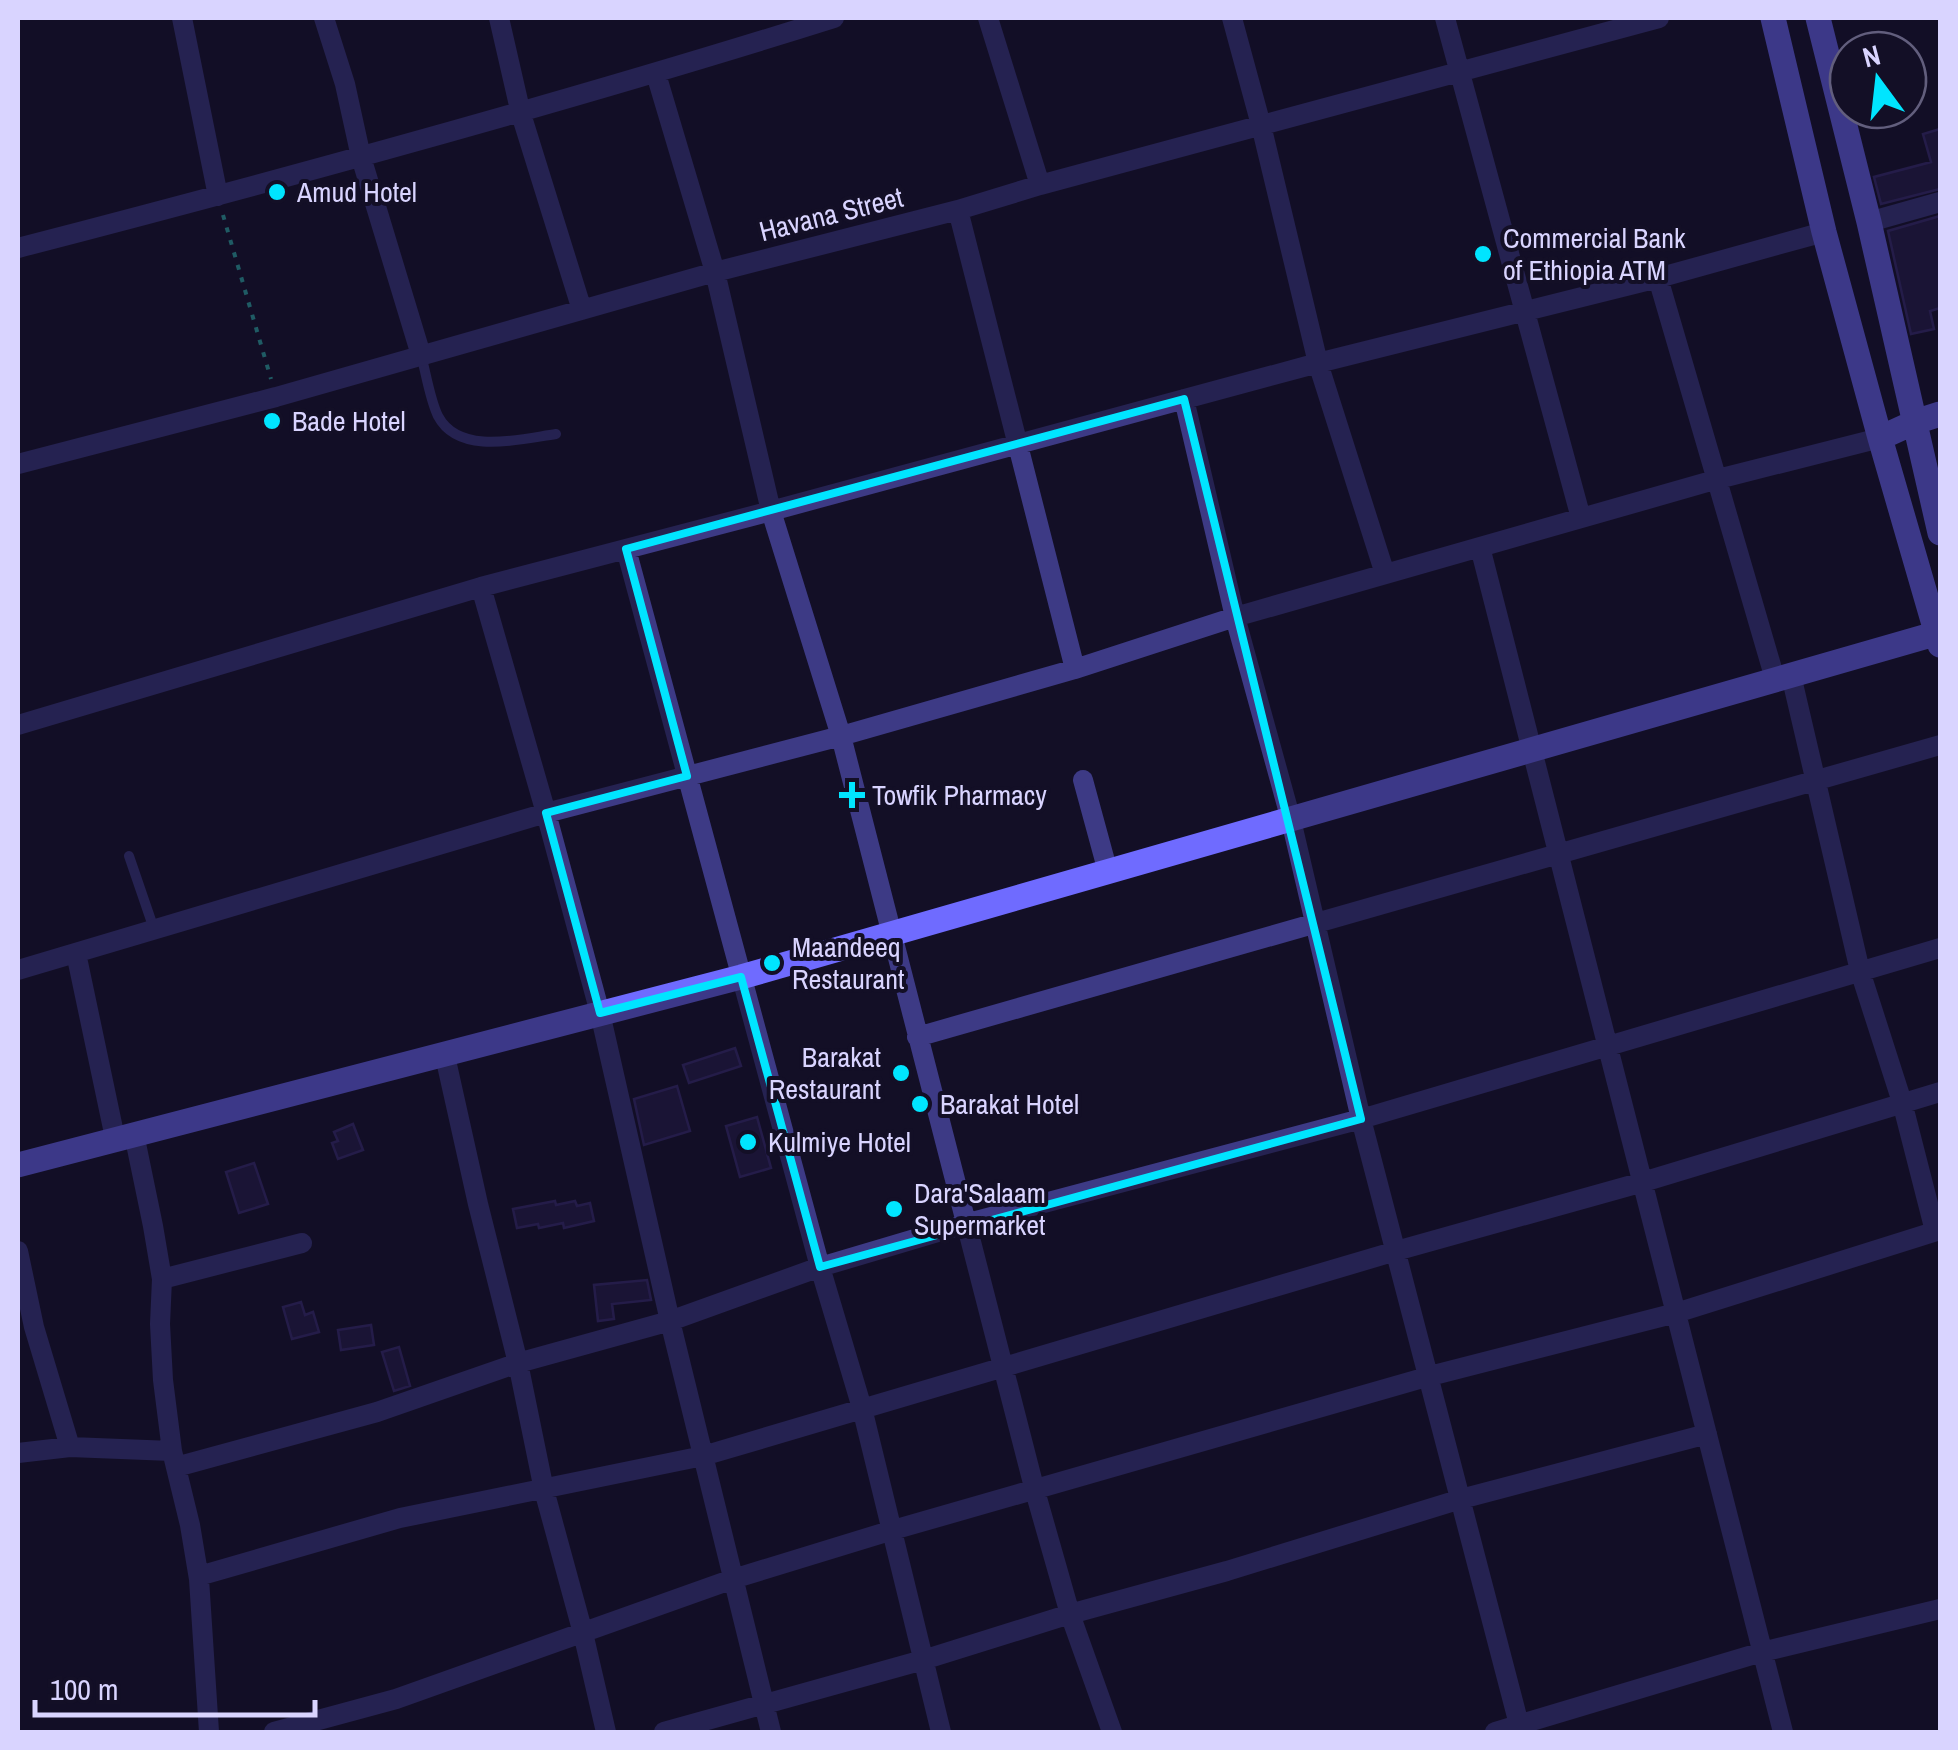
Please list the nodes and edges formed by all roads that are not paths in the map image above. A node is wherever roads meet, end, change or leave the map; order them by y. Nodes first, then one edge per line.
1 (182, 18) edge
2 (324, 18) edge
3 (499, 18) edge
4 (834, 18) edge
5 (988, 18) edge
6 (1232, 18) edge
7 (1445, 18) edge
8 (1658, 18) edge
9 (1773, 18) edge
10 (1818, 18) edge
11 (775, 27) edge
12 (1461, 72) junction
13 (656, 74) junction
14 (522, 114) junction
15 (1260, 126) junction
16 (361, 157) junction
17 (1040, 185) junction
18 (218, 196) junction
19 (1940, 202) edge
20 (958, 210) junction
21 (1869, 222) junction
22 (1824, 232) junction
23 (18, 248) edge
24 (715, 272) junction
25 (1658, 278) junction
26 (582, 310) junction
27 (1525, 311) junction
28 (421, 355) junction
29 (1318, 363) junction
30 (1184, 400) junction
31 (1940, 414) edge
32 (1925, 433) edge
33 (556, 434) dead end
34 (1880, 438) junction
35 (1019, 444) junction
36 (18, 464) edge
37 (1718, 479) junction
38 (771, 511) junction
39 (1581, 518) junction
40 (1940, 533) edge
41 (1480, 547) junction
42 (626, 549) junction
43 (1385, 574) junction
44 (481, 586) junction
45 (1235, 616) junction
46 (1939, 639) edge
47 (1075, 669) junction
48 (1783, 677) junction
49 (18, 724) edge
50 (841, 736) junction
51 (1940, 745) edge
52 (1533, 748) junction
53 (687, 776) junction
54 (1083, 780) dead end
55 (1814, 781) junction
56 (546, 813) junction
57 (1290, 820) junction
58 (1560, 853) junction
59 (129, 856) dead end
60 (1108, 872) junction
61 (1315, 923) junction
62 (154, 930) junction
63 (892, 933) junction
64 (1940, 948) edge
65 (76, 954) junction
66 (18, 970) edge
67 (1860, 971) junction
68 (741, 977) junction
69 (600, 1014) junction
70 (917, 1036) junction
71 (1608, 1045) junction
72 (445, 1056) junction
73 (1940, 1092) edge
74 (1902, 1102) junction
75 (1361, 1119) junction
76 (124, 1136) junction
77 (18, 1165) edge
78 (1643, 1182) junction
79 (965, 1224) junction
80 (1938, 1230) edge
81 (302, 1243) dead end
82 (18, 1251) edge
83 (1396, 1251) junction
84 (820, 1267) junction
85 (162, 1278) junction
86 (1676, 1313) junction
87 (670, 1321) junction
88 (26, 1330) edge
89 (518, 1364) junction
90 (1002, 1368) junction
91 (1430, 1376) junction
92 (862, 1408) junction
93 (1707, 1434) junction
94 (70, 1448) junction
95 (18, 1453) edge
96 (703, 1456) junction
97 (174, 1459) junction
98 (544, 1490) junction
99 (1035, 1491) junction
100 (1461, 1499) junction
101 (893, 1530) junction
102 (198, 1576) junction
103 (733, 1579) junction
104 (1940, 1609) edge
105 (1070, 1614) junction
106 (582, 1633) junction
107 (1762, 1652) junction
108 (923, 1660) junction
109 (764, 1706) junction
110 (1520, 1729) edge
111 (209, 1732) edge
112 (274, 1732) edge
113 (606, 1732) edge
114 (664, 1732) edge
115 (771, 1732) edge
116 (941, 1732) edge
117 (1112, 1732) edge
118 (1495, 1732) edge
119 (1783, 1732) edge

1 - 18 street
2 - 16 street
3 - 14 street
4 - 11 street
5 - 17 street
6 - 15 street
7 - 12 street
8 - 12 street, Havana Street
9 - 22 street
10 - 21 street
11 - 13 street
12 - 15 street, Havana Street
12 - 27 street
13 - 14 street
13 - 24 street
14 - 16 street
14 - 26 street
15 - 17 street, Havana Street
15 - 29 street
16 - 18 street
16 - 28 street
17 - 20 street, Havana Street
18 - 23 street
19 - 21 street
20 - 24 street, Havana Street
20 - 35 street
21 - 32 street
22 - 25 street
22 - 34 street
24 - 26 street, Havana Street
24 - 38 street
25 - 27 street
25 - 37 street
26 - 28 street, Havana Street
27 - 29 street
27 - 39 street
28 - 33 lane
28 - 36 street, Havana Street
29 - 30 street
29 - 43 street
30 - 35 street
30 - 45 street
31 - 32 street
32 - 34 street
32 - 40 street
34 - 37 street
34 - 46 street
35 - 38 street
35 - 47 street
37 - 39 street
37 - 48 street
38 - 42 street
38 - 50 street
39 - 41 street
41 - 43 street
41 - 52 street
42 - 44 street
42 - 53 street
43 - 45 street
44 - 49 street
44 - 56 street
45 - 47 street
45 - 57 street
46 - 48 street
47 - 50 street
48 - 52 street
48 - 55 street
50 - 53 street
50 - 63 street
51 - 55 street
52 - 57 street
52 - 58 street
53 - 56 street
53 - 68 street
54 - 60 street
55 - 58 street
55 - 67 street
56 - 62 street
56 - 69 street
57 - 60 street
57 - 61 street
58 - 61 street
58 - 71 street
59 - 62 lane
60 - 63 street
61 - 70 street
61 - 75 street
62 - 65 street
63 - 68 street
63 - 70 street
64 - 67 street
65 - 66 street
65 - 76 street
67 - 71 street
67 - 74 street
68 - 69 street
68 - 84 street
69 - 72 street
69 - 87 street
70 - 79 street
71 - 75 street
71 - 78 street
72 - 76 street
72 - 89 street
73 - 74 street
74 - 78 street
74 - 80 street
75 - 79 street
75 - 83 street
76 - 77 street
76 - 85 street
78 - 83 street
78 - 86 street
79 - 84 street
79 - 90 street
80 - 86 street
81 - 85 street
82 - 88 street
83 - 90 street
83 - 91 street
84 - 87 street
84 - 92 street
85 - 97 street
86 - 91 street
86 - 93 street
87 - 89 street
87 - 96 street
88 - 94 street
89 - 97 street
89 - 98 street
90 - 92 street
90 - 99 street
91 - 99 street
91 - 100 street
92 - 96 street
92 - 101 street
93 - 100 street
93 - 107 street
94 - 95 street
94 - 97 street
96 - 98 street
96 - 103 street
97 - 102 street
98 - 102 street
98 - 106 street
99 - 101 street
99 - 105 street
100 - 105 street
100 - 110 street
101 - 103 street
101 - 108 street
102 - 111 street
103 - 106 street
103 - 109 street
104 - 107 street
105 - 108 street
105 - 117 street
106 - 112 street
106 - 113 street
107 - 110 street
107 - 119 street
108 - 109 street
108 - 116 street
109 - 114 street
109 - 115 street
110 - 118 street

